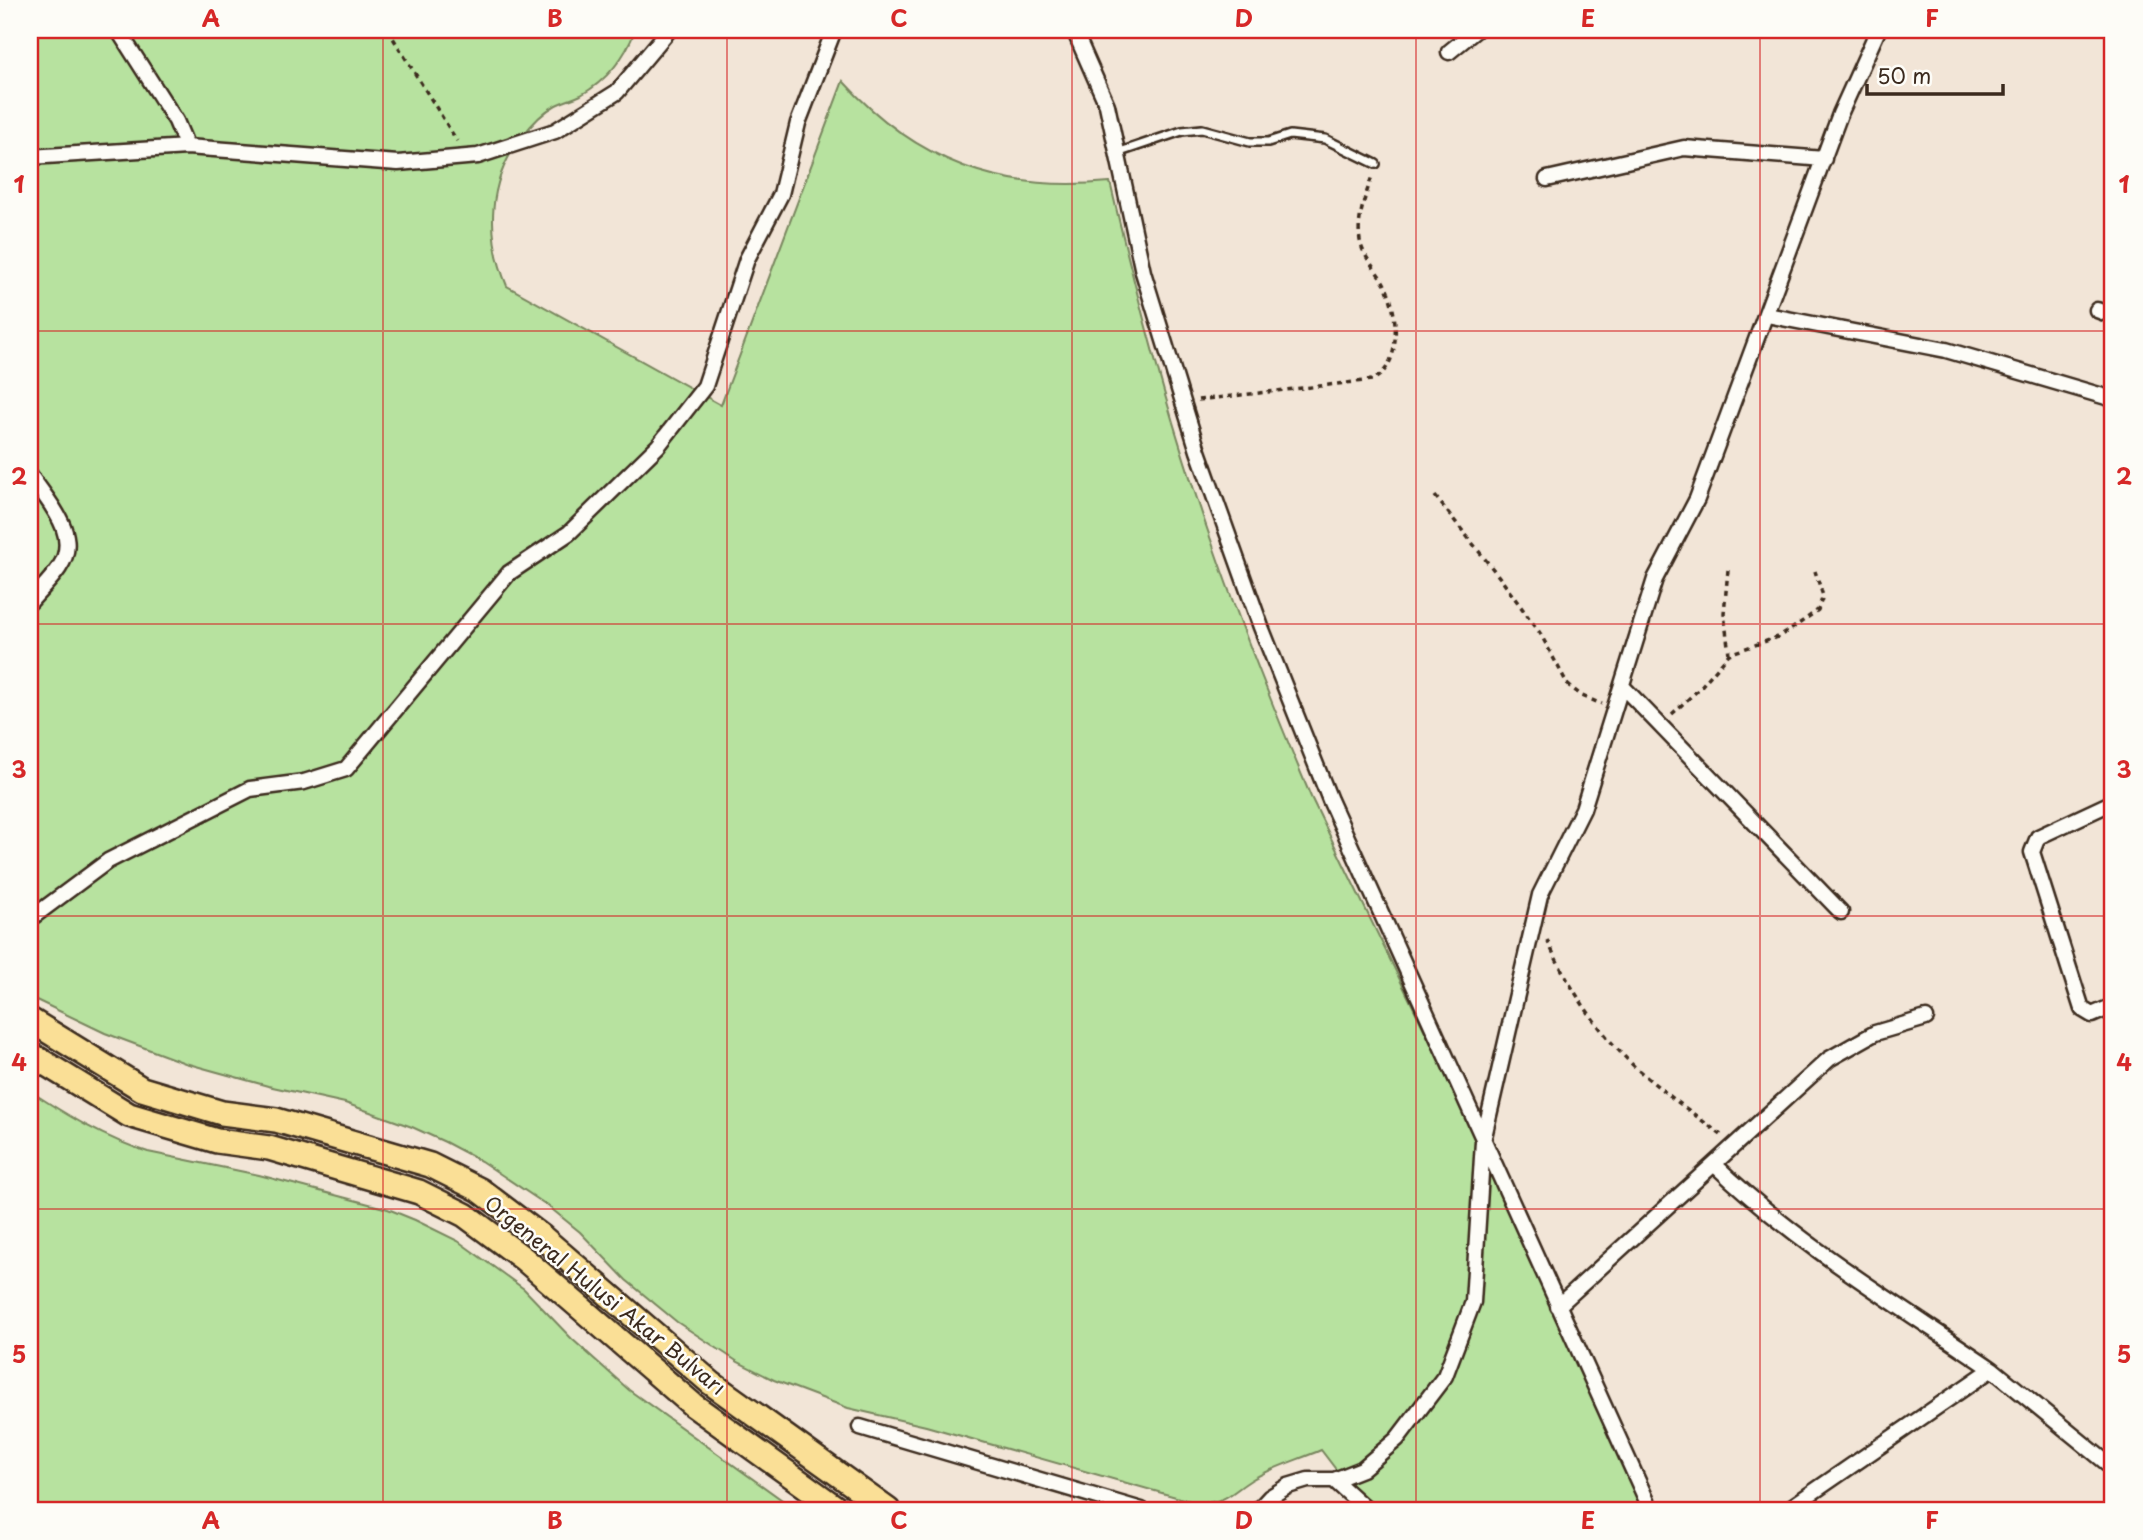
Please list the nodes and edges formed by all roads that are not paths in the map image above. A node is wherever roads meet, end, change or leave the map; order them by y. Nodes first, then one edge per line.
1 (118, 30) edge
2 (669, 30) edge
3 (834, 30) edge
4 (1074, 30) edge
5 (1476, 30) edge
6 (1878, 30) edge
7 (1449, 52) dead end
8 (187, 147) junction
9 (1117, 154) junction
10 (30, 157) edge
11 (1824, 159) junction
12 (1376, 164) road end
13 (1547, 179) dead end
14 (2097, 310) dead end
15 (1767, 315) junction
16 (2113, 316) edge
17 (2113, 399) edge
18 (30, 475) edge
19 (30, 602) edge
20 (1623, 687) junction
21 (2113, 802) edge
22 (1841, 912) dead end
23 (30, 919) edge
24 (2113, 1006) edge
25 (1926, 1018) dead end
26 (30, 1020) edge
27 (30, 1054) edge
28 (1483, 1141) junction
29 (1714, 1164) junction
30 (1558, 1306) junction
31 (1992, 1369) junction
32 (860, 1427) dead end
33 (2113, 1468) edge
34 (1334, 1480) junction
35 (839, 1510) edge
36 (888, 1510) edge
37 (1142, 1510) edge
38 (1258, 1510) edge
39 (1367, 1510) edge
40 (1651, 1510) edge
41 (1787, 1510) edge

1 - 8 street
2 - 8 street
3 - 23 street
4 - 9 street
5 - 7 street
6 - 11 street
8 - 10 street
9 - 12 lane
9 - 28 street
11 - 13 street
11 - 15 street
14 - 16 street
15 - 17 street
15 - 20 street
18 - 19 street
20 - 22 street
20 - 28 street
21 - 24 street
25 - 29 street
26 - 36 main road, Orgeneral Hulusi Akar Bulvarı
27 - 35 main road, Orgeneral Hulusi Akar Bulvarı
28 - 30 street
28 - 34 street
29 - 30 street
29 - 31 street
30 - 40 street
31 - 33 street
31 - 41 street
32 - 37 street
34 - 38 street
34 - 39 street

